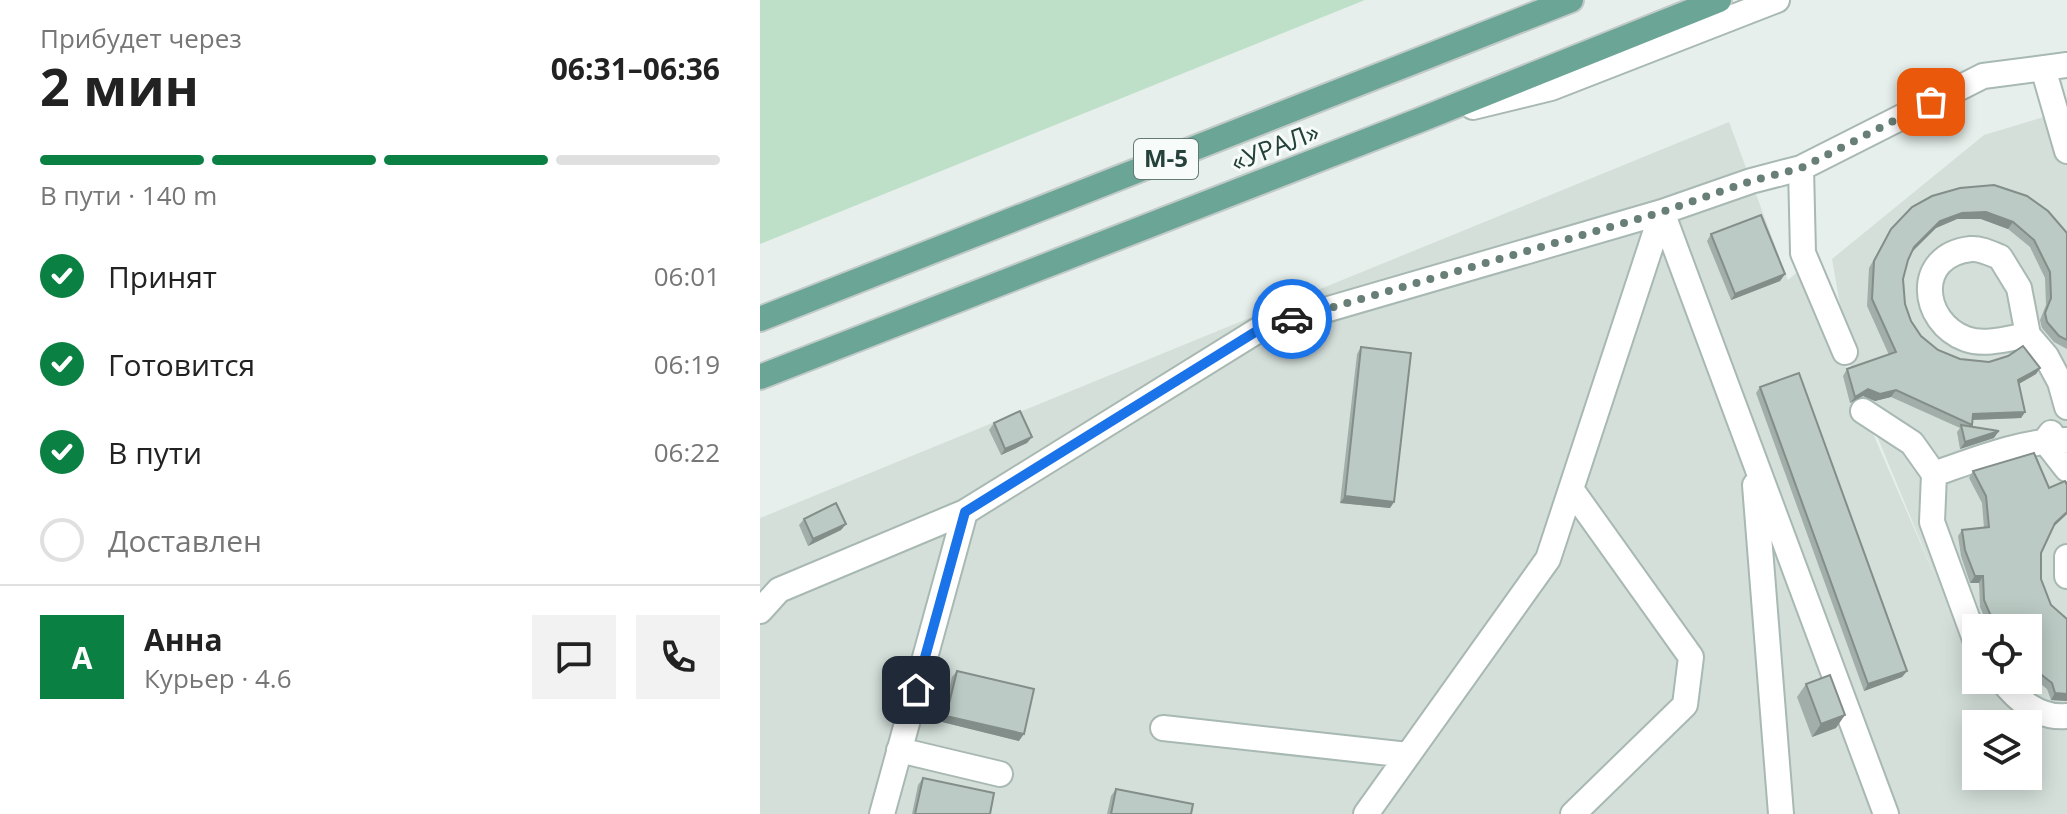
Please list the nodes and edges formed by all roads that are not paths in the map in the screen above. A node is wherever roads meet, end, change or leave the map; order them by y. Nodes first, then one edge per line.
1 (1571, 0) edge
2 (1719, 0) edge
3 (1777, 0) edge
4 (2055, 66) edge
5 (1420, 120) junction
6 (2067, 151) edge
7 (1801, 168) junction
8 (1662, 212) junction
9 (760, 319) edge
10 (2028, 335) junction
11 (1845, 352) dead end
12 (760, 377) edge
13 (2067, 410) edge
14 (1863, 411) dead end
15 (2056, 440) edge
16 (1753, 458) junction
17 (2067, 469) edge
18 (1934, 474) junction
19 (1571, 489) junction
20 (965, 512) junction
21 (2067, 557) edge
22 (2067, 576) edge
23 (760, 611) edge
24 (1966, 614) edge
25 (2013, 694) edge
26 (2067, 716) edge
27 (1163, 728) dead end
28 (899, 750) junction
29 (1408, 755) junction
30 (1000, 774) dead end
31 (882, 814) edge
32 (1366, 814) edge
33 (1573, 814) edge
34 (1781, 814) edge
35 (1886, 814) edge

1 - 9 main road, «УРАЛ» / М-5
2 - 5 main road, «УРАЛ» / М-5
3 - 5 street
4 - 6 street
4 - 7 street
5 - 12 main road, «УРАЛ» / М-5
7 - 8 street
7 - 11 street
8 - 16 street
8 - 19 street
8 - 20 street
10 - 10 street
10 - 13 street
13 - 15 street
14 - 18 street
15 - 17 street
15 - 18 street
16 - 34 street
16 - 35 street
18 - 24 street
19 - 29 street
19 - 33 street
20 - 23 street
20 - 28 street
21 - 22 street
25 - 26 street
27 - 29 street
28 - 30 street
28 - 31 street
29 - 32 street

